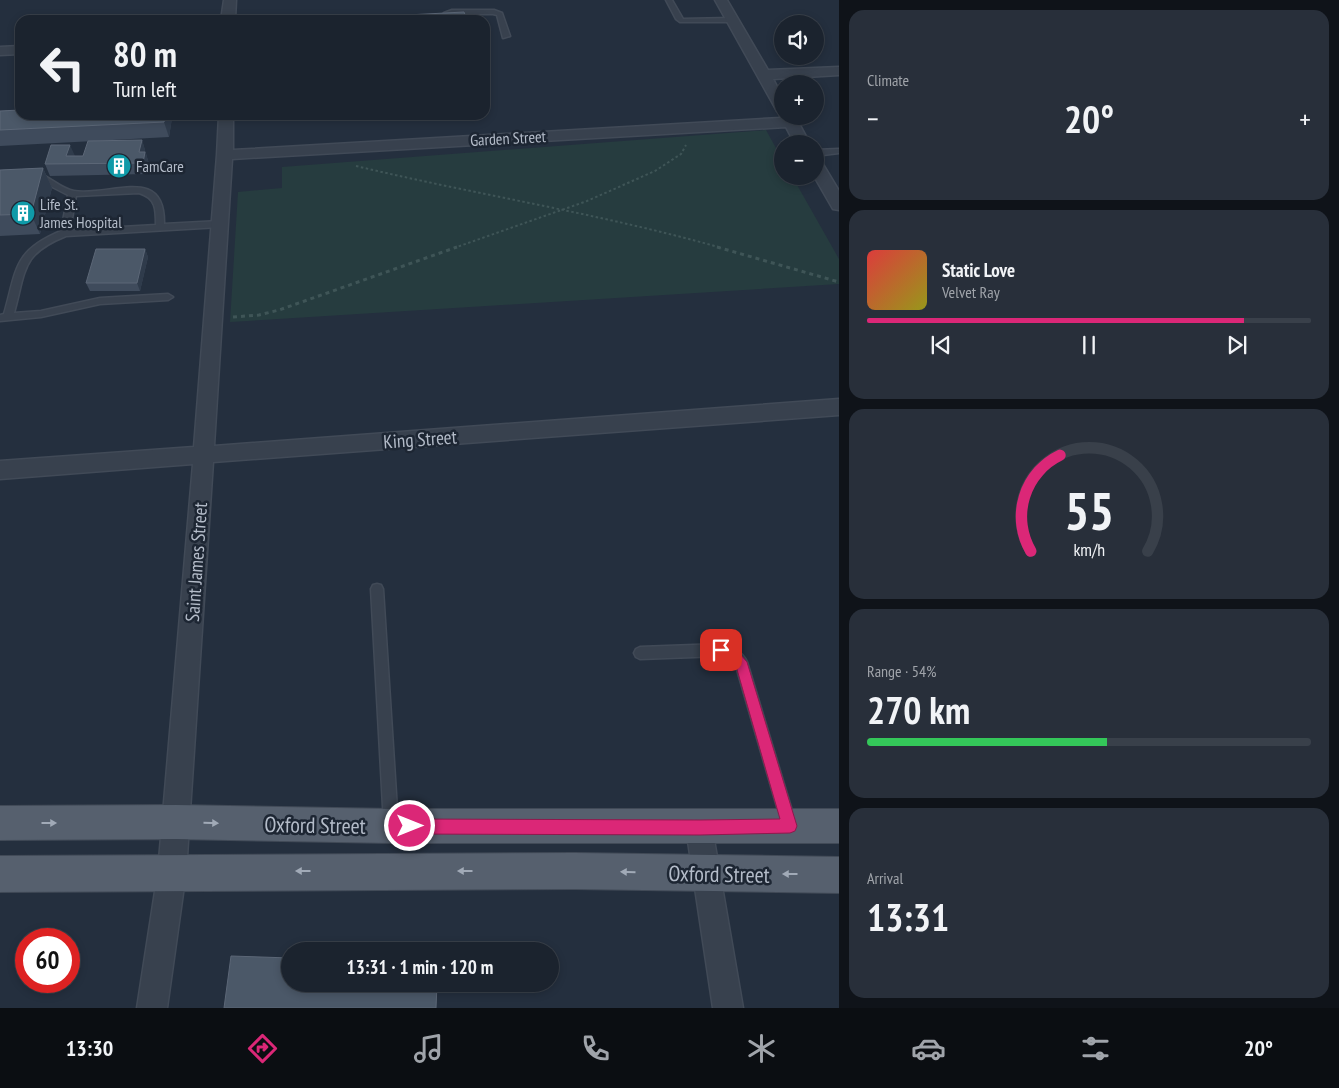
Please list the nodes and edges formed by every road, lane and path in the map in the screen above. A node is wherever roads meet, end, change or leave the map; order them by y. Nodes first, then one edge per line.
1 (230, 0) edge
2 (669, 0) edge
3 (721, 0) edge
4 (228, 15) edge
5 (445, 15) edge
6 (732, 20) junction
7 (506, 36) dead end
8 (15, 50) edge
9 (0, 52) edge
10 (839, 71) edge
11 (762, 75) junction
12 (774, 95) edge
13 (226, 120) edge
14 (774, 120) edge
15 (697, 128) junction
16 (839, 151) edge
17 (824, 152) edge
18 (225, 155) junction
19 (347, 163) dead end
20 (30, 172) edge
21 (824, 178) edge
22 (72, 194) junction
23 (836, 196) edge
24 (563, 210) junction
25 (220, 224) junction
26 (160, 228) junction
27 (65, 232) junction
28 (839, 282) edge
29 (168, 297) dead end
30 (4, 317) edge
31 (214, 318) junction
32 (839, 407) edge
33 (204, 456) junction
34 (0, 470) edge
35 (377, 589) dead end
36 (640, 653) dead end
37 (176, 822) junction
38 (0, 823) edge
39 (391, 826) junction
40 (790, 826) junction
41 (839, 826) edge
42 (700, 828) junction
43 (172, 872) junction
44 (0, 874) edge
45 (708, 874) junction
46 (839, 875) edge
47 (152, 1008) edge
48 (728, 1008) edge

1 - 4 street
2 - 6 lane
3 - 6 street
5 - 7 lane
6 - 11 street
8 - 9 street
10 - 11 street
11 - 12 street
13 - 18 street, Saint James Street
14 - 15 street, Garden Street
15 - 18 street, Garden Street
15 - 24 path
16 - 17 lane
18 - 25 street, Saint James Street
19 - 24 path
20 - 22 lane
21 - 23 street
22 - 26 lane
22 - 27 lane
24 - 28 path
24 - 31 path
25 - 26 lane
25 - 31 street, Saint James Street
26 - 27 lane
27 - 30 lane
29 - 30 lane
31 - 33 street, Saint James Street
32 - 33 street, King Street
33 - 34 street, King Street
33 - 37 street, Saint James Street
35 - 39 lane
36 - 40 lane
38 -> 37 main road, Oxford Street
37 -> 39 main road, Oxford Street
37 - 43 street, Saint James Street
39 - 42 main road, Oxford Street
40 - 41 main road, Oxford Street
40 - 42 main road, Oxford Street
42 - 45 street
43 - 44 main road, Oxford Street
45 -> 43 main road, Oxford Street
43 - 47 street, Saint James Street
46 -> 45 main road, Oxford Street
45 - 48 street

